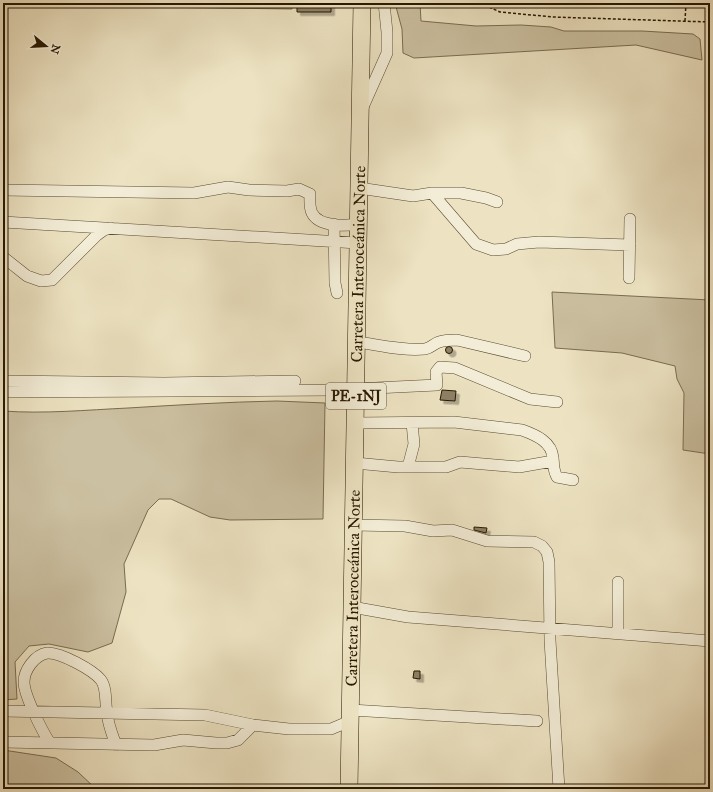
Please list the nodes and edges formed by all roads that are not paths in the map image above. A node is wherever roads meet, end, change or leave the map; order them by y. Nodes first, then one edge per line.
1 (362, 3) edge
2 (384, 3) edge
3 (360, 112) junction
4 (359, 188) junction
5 (3, 190) edge
6 (432, 193) junction
7 (497, 202) dead end
8 (630, 219) dead end
9 (3, 222) edge
10 (334, 224) junction
11 (358, 224) junction
12 (116, 227) junction
13 (335, 242) junction
14 (358, 243) junction
15 (630, 245) junction
16 (3, 257) edge
17 (629, 278) dead end
18 (337, 293) dead end
19 (357, 342) junction
20 (525, 356) dead end
21 (3, 381) edge
22 (295, 381) dead end
23 (356, 388) junction
24 (3, 392) edge
25 (557, 402) dead end
26 (356, 423) junction
27 (412, 423) junction
28 (553, 461) junction
29 (355, 463) junction
30 (408, 467) junction
31 (573, 480) dead end
32 (354, 525) junction
33 (618, 582) dead end
34 (352, 607) junction
35 (550, 628) junction
36 (618, 633) junction
37 (710, 641) edge
38 (34, 711) junction
39 (3, 712) edge
40 (107, 713) junction
41 (351, 716) junction
42 (537, 720) dead end
43 (253, 724) junction
44 (3, 742) edge
45 (50, 743) junction
46 (116, 744) junction
47 (349, 789) edge
48 (559, 789) edge

1 - 3 highway, Carretera Interoceánica Norte / PE-1NJ
2 - 3 street
3 - 4 highway, Carretera Interoceánica Norte / PE-1NJ
4 - 6 street
4 - 11 highway, Carretera Interoceánica Norte / PE-1NJ
5 - 10 street
6 - 7 street
6 - 15 street
8 - 15 street
9 - 12 street
10 - 11 street
10 - 13 street
11 - 14 highway, Carretera Interoceánica Norte / PE-1NJ
12 - 13 street
12 - 16 street
13 - 14 street
13 - 18 street
14 - 19 highway, Carretera Interoceánica Norte / PE-1NJ
15 - 17 street
19 - 20 street
19 - 23 highway, Carretera Interoceánica Norte / PE-1NJ
21 - 22 street
23 - 24 street
23 - 25 street
23 - 26 highway, Carretera Interoceánica Norte / PE-1NJ
26 - 27 street
26 - 29 highway, Carretera Interoceánica Norte / PE-1NJ
27 - 28 street
27 - 30 street
28 - 30 street
28 - 31 street
29 - 30 street
29 - 32 highway, Carretera Interoceánica Norte / PE-1NJ
32 - 34 highway, Carretera Interoceánica Norte / PE-1NJ
32 - 35 street
33 - 36 street
34 - 35 street
34 - 41 highway, Carretera Interoceánica Norte / PE-1NJ
35 - 36 street
35 - 48 street
36 - 37 street
38 - 39 street
38 - 40 street
38 - 40 street
38 - 45 street
40 - 43 street
40 - 46 street
41 - 42 street
41 - 43 street
41 - 47 highway, Carretera Interoceánica Norte / PE-1NJ
43 - 46 street
44 - 45 street
45 - 46 street

